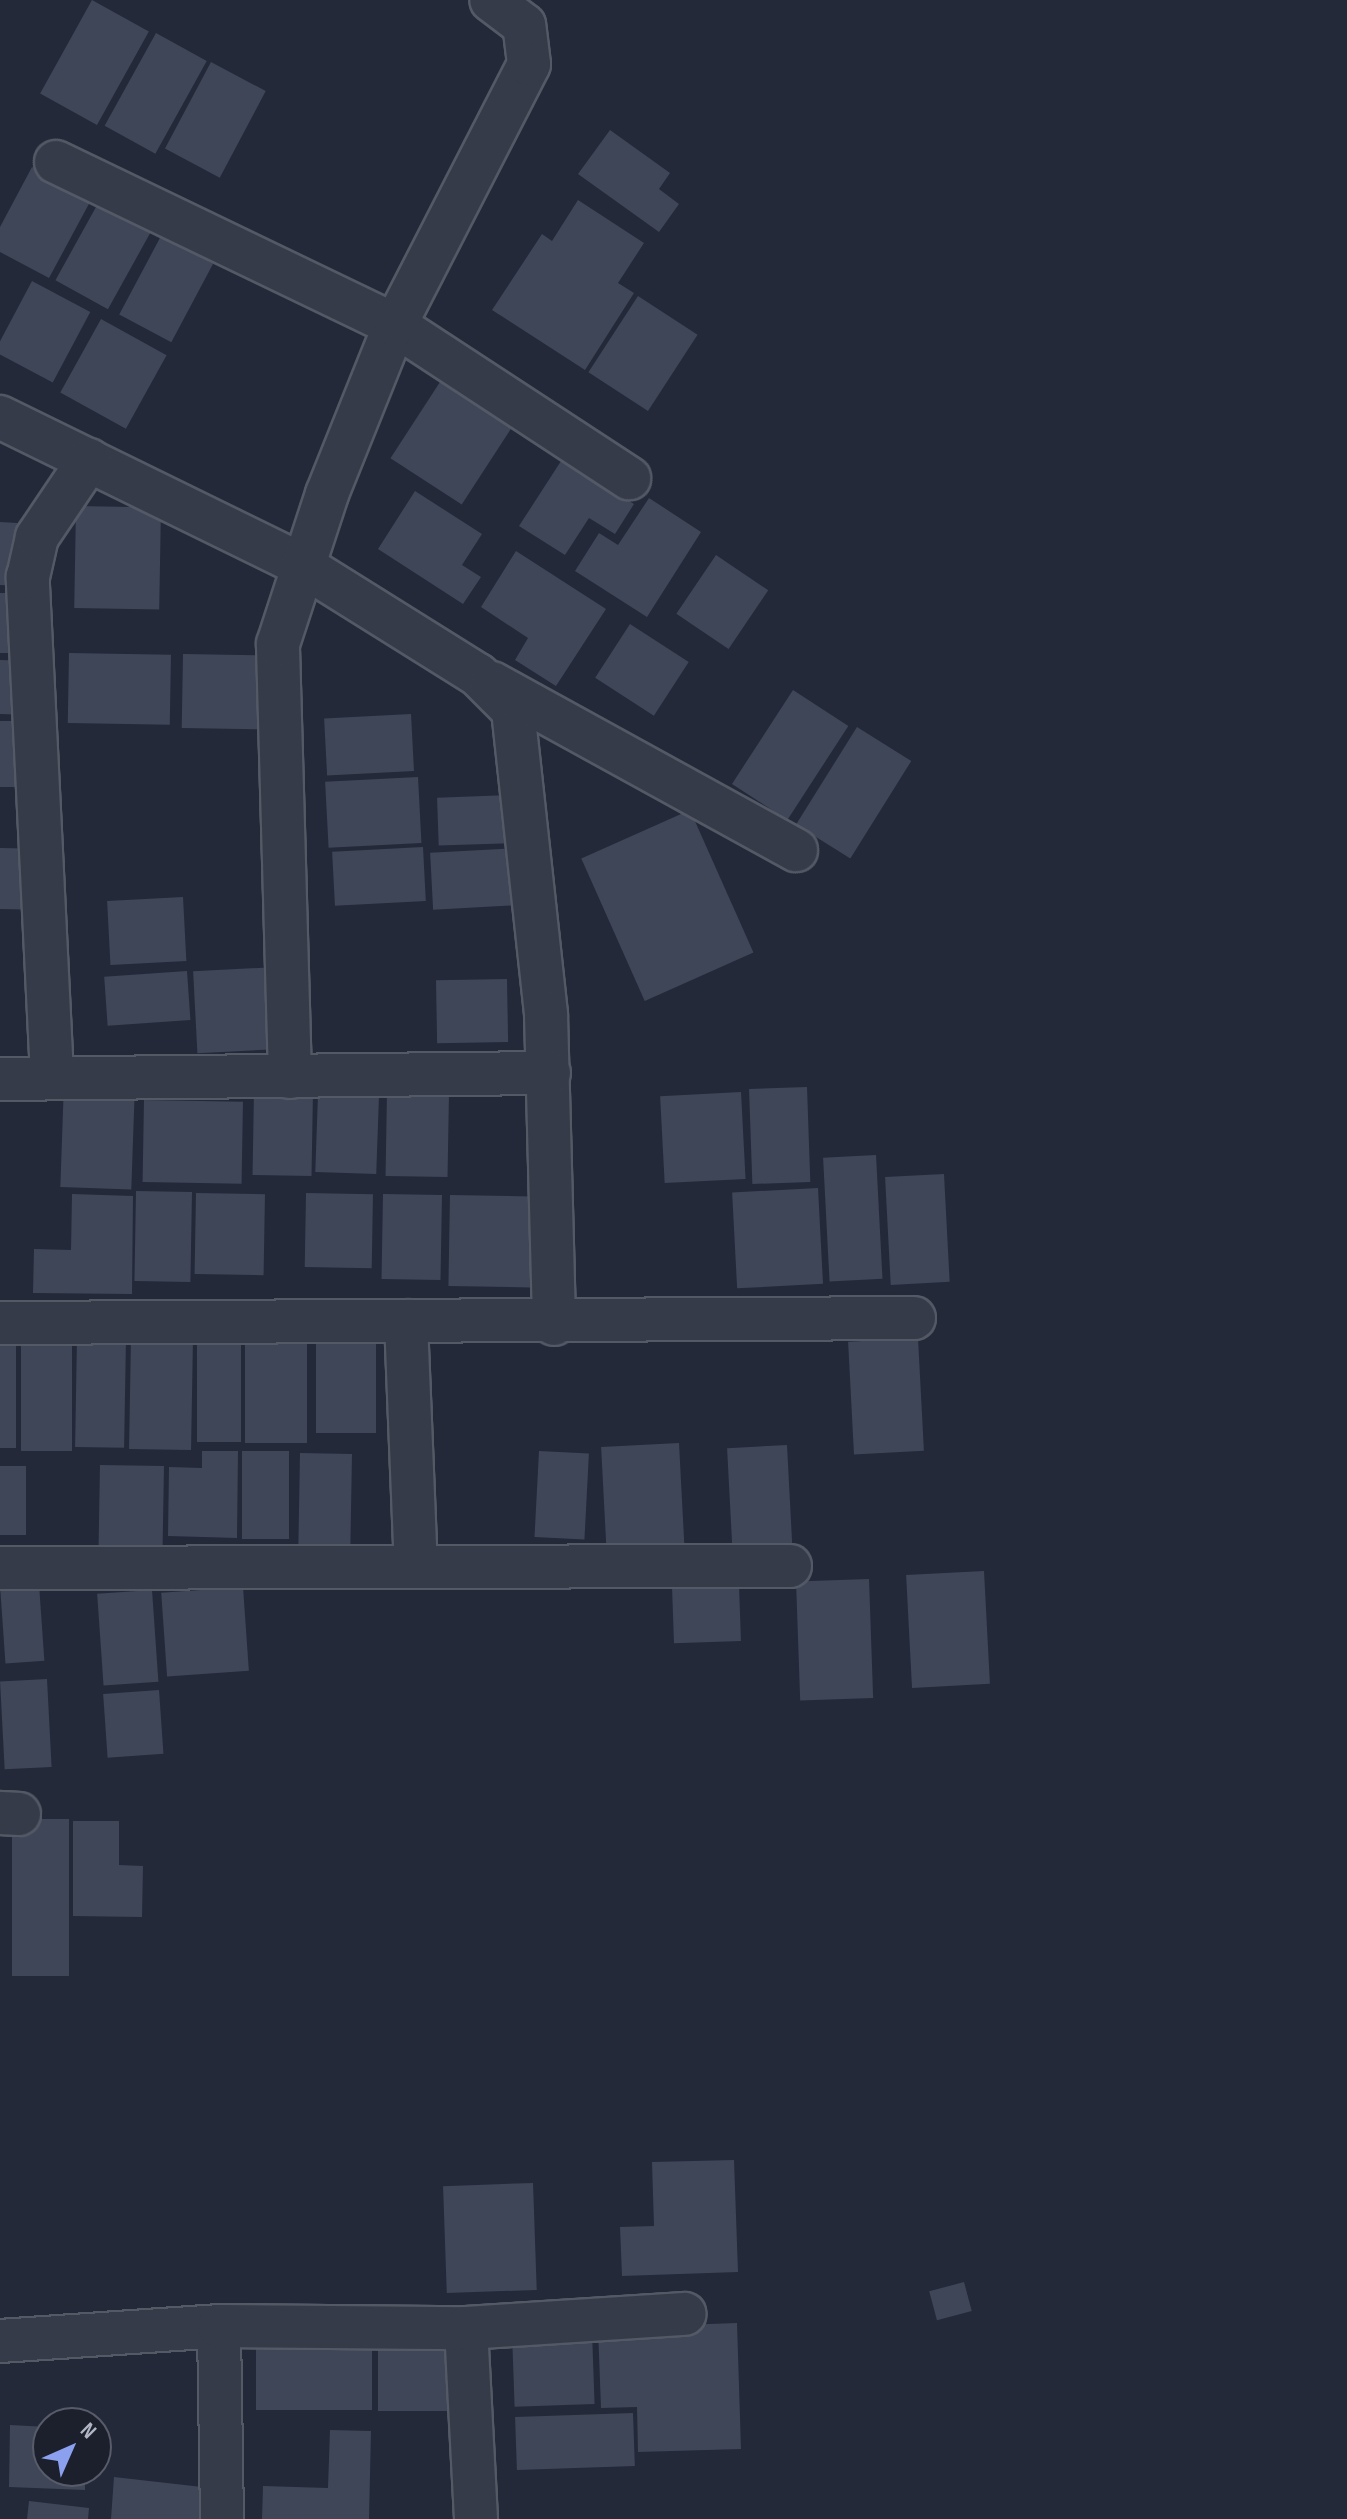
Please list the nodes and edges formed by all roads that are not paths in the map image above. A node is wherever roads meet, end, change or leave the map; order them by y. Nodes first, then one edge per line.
1 (491, 0) edge
2 (56, 162) dead end
3 (395, 325) junction
4 (0, 417) edge
5 (89, 460) junction
6 (629, 478) dead end
7 (302, 565) junction
8 (478, 675) junction
9 (796, 850) dead end
10 (549, 1073) junction
11 (52, 1076) junction
12 (290, 1077) junction
13 (0, 1079) edge
14 (914, 1318) dead end
15 (406, 1321) junction
16 (0, 1323) edge
17 (554, 1324) junction
18 (416, 1565) junction
19 (790, 1566) dead end
20 (0, 1568) edge
21 (685, 2314) dead end
22 (219, 2326) junction
23 (466, 2328) junction
24 (0, 2341) edge
25 (222, 2519) edge
26 (476, 2519) edge

1 - 3 street
2 - 3 street
3 - 6 street
3 - 7 street
4 - 5 street
5 - 7 street
5 - 11 street
7 - 8 street
7 - 12 street
8 - 9 street
8 - 10 street
10 - 12 street
10 - 17 street
11 - 12 street
11 - 13 street
14 - 17 street
15 - 16 street
15 - 17 street
15 - 18 street
18 - 19 street
18 - 20 street
21 - 23 street
22 - 23 street
22 - 24 street
22 - 25 street
23 - 26 street

